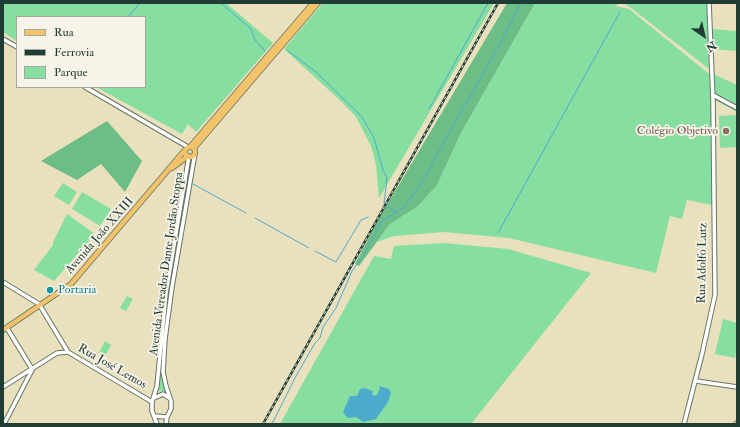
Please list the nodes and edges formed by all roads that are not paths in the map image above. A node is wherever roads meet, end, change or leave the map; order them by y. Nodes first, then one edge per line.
1 (313, 3) edge
2 (318, 3) edge
3 (709, 3) edge
4 (3, 39) edge
5 (16, 46) edge
6 (87, 88) edge
7 (713, 96) junction
8 (737, 108) edge
9 (190, 149) junction
10 (188, 156) junction
11 (166, 173) junction
12 (3, 282) edge
13 (41, 306) junction
14 (5, 329) edge
15 (68, 352) junction
16 (32, 369) junction
17 (696, 381) junction
18 (3, 387) edge
19 (737, 387) edge
20 (152, 400) junction
21 (171, 401) junction
22 (154, 416) junction
23 (167, 417) junction
24 (4, 424) edge
25 (156, 424) edge
26 (166, 424) edge
27 (684, 424) edge

1 - 9 main road, Avenida João XXIII
2 - 9 main road, Avenida João XXIII
3 - 7 street, Rua Adolfo Lutz
4 - 5 street
6 - 9 street
7 - 8 street
7 - 17 street, Rua Adolfo Lutz
9 - 10 main road, Avenida João XXIII
9 - 11 main road, Avenida João XXIII
9 - 21 street, Avenida Vereador Dante Jordão Stoppa
10 - 11 main road, Avenida João XXIII
10 - 20 street, Avenida Vereador Dante Jordão Stoppa
11 - 13 main road, Avenida João XXIII
12 - 13 street
13 - 14 main road, Avenida João XXIII
13 - 15 street, Rua José Lemos
14 - 16 street
15 - 16 street
15 - 20 street, Rua José Lemos
16 - 18 street
16 - 24 street
17 - 19 street
17 - 27 street, Rua Adolfo Lutz
20 - 21 street
20 - 22 street, Avenida Vereador Dante Jordão Stoppa
21 - 23 street
22 - 23 street
22 - 25 street, Avenida Vereador Dante Jordão Stoppa
23 - 26 street

